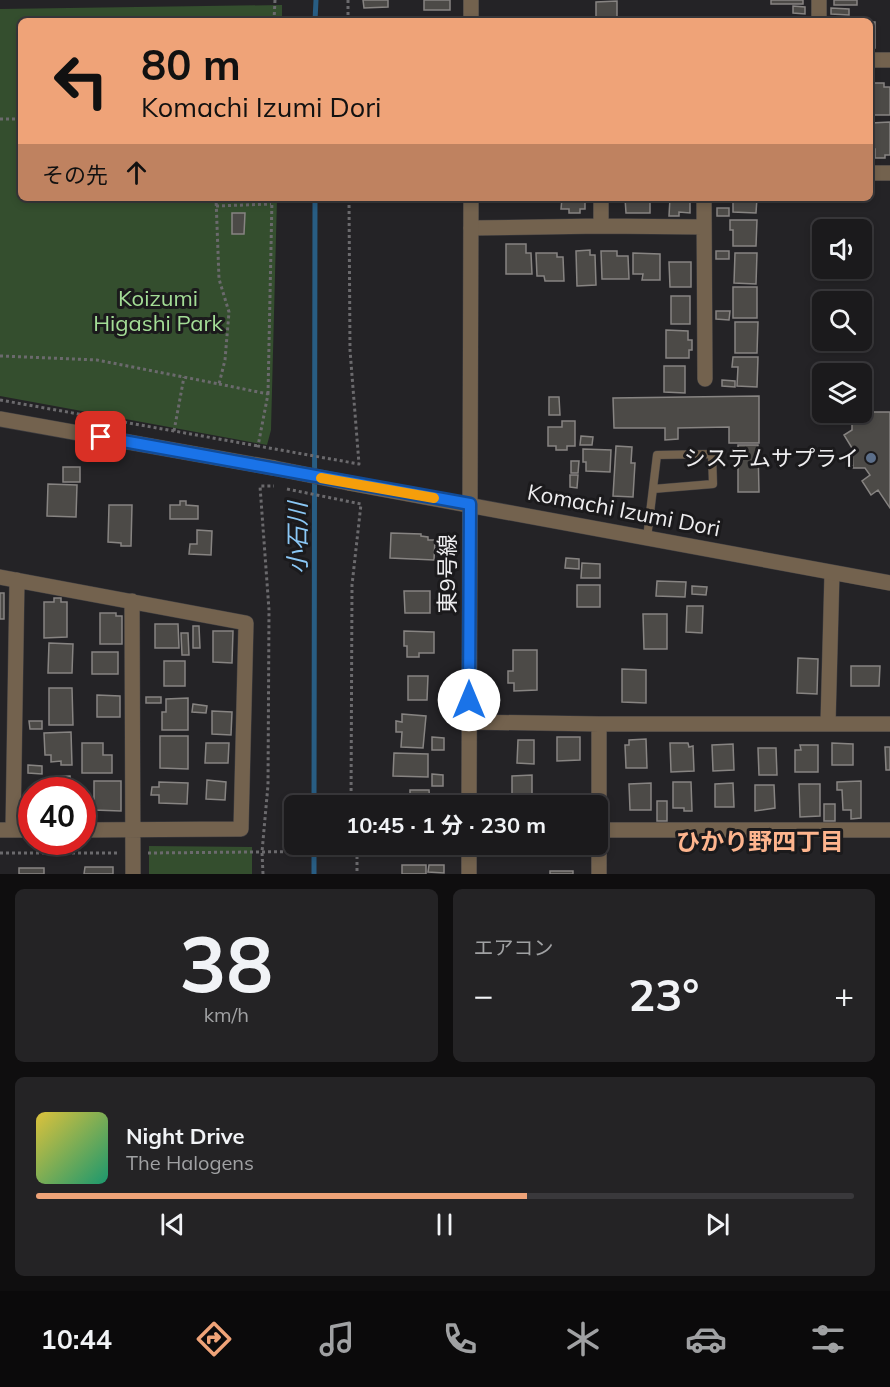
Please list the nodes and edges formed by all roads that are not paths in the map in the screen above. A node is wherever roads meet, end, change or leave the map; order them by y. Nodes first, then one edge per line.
1 (471, 0) edge
2 (819, 0) edge
3 (471, 18) edge
4 (819, 18) edge
5 (873, 60) edge
6 (890, 60) edge
7 (873, 173) edge
8 (890, 173) edge
9 (471, 201) edge
10 (601, 201) edge
11 (704, 201) edge
12 (601, 226) junction
13 (704, 227) junction
14 (471, 228) junction
15 (705, 379) dead end
16 (0, 419) edge
17 (653, 489) junction
18 (470, 504) junction
19 (647, 538) junction
20 (832, 573) junction
21 (0, 577) edge
22 (17, 580) junction
23 (890, 583) edge
24 (132, 601) junction
25 (469, 722) junction
26 (828, 723) junction
27 (599, 724) junction
28 (890, 724) edge
29 (469, 795) edge
30 (599, 795) edge
31 (7, 830) edge
32 (96, 830) edge
33 (133, 830) junction
34 (608, 830) edge
35 (890, 830) edge
36 (469, 855) edge
37 (599, 855) edge
38 (134, 874) edge
39 (469, 874) edge
40 (599, 874) edge

1 - 3 street
2 - 4 street
5 - 6 street
7 - 8 street
9 - 14 street, 東9号線
10 - 12 street
11 - 13 street
12 - 13 street
12 - 14 street
13 - 15 street
14 - 18 street, 東9号線
16 - 18 street, Komachi Izumi Dori
17 - 17 lane
17 - 19 lane
18 - 19 street, Komachi Izumi Dori
18 - 25 street, 東9号線
19 - 20 street, Komachi Izumi Dori
20 - 23 street, Komachi Izumi Dori
20 - 26 street
21 - 22 street
22 - 24 street
22 - 31 street
24 - 33 street
24 - 33 street
25 - 27 street
25 - 29 street, 東9号線
26 - 27 street
26 - 28 street
27 - 30 street
32 - 33 street
33 - 38 street
34 - 35 street
36 - 39 street
37 - 40 street

